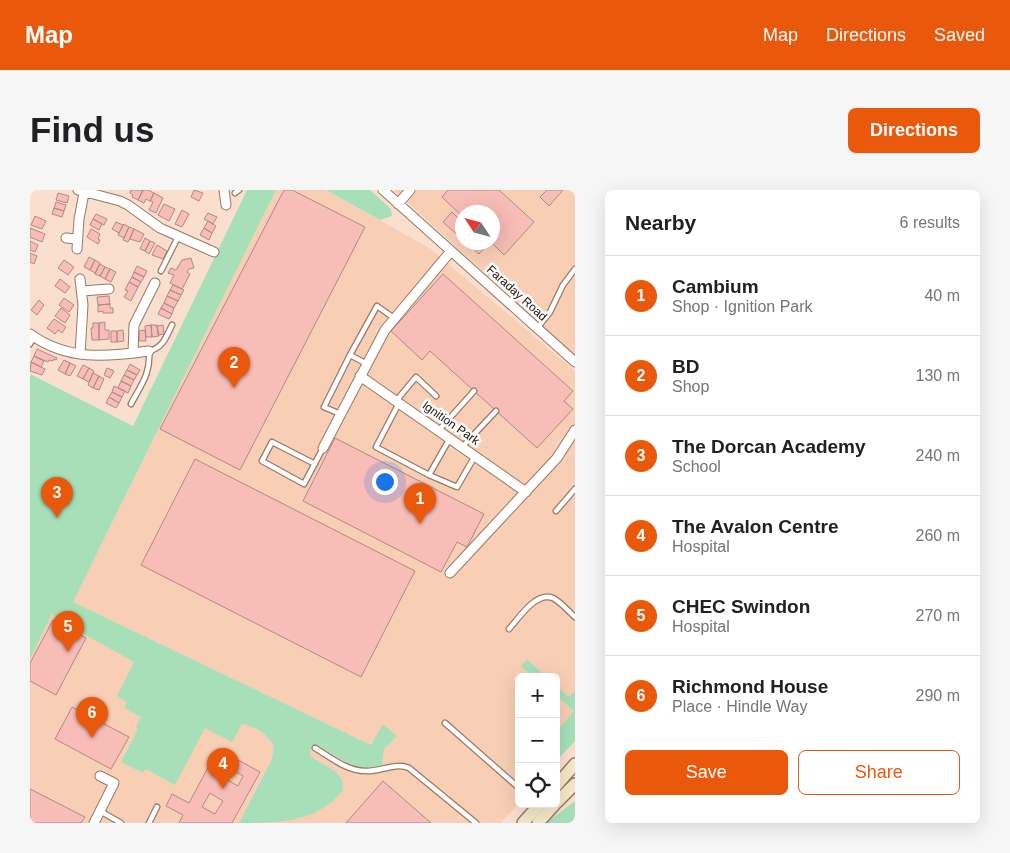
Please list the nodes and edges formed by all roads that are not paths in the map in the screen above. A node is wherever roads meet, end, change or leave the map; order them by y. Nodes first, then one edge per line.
1 (383, 190) edge
2 (410, 190) edge
3 (81, 191) edge
4 (237, 191) edge
5 (97, 192) edge
6 (224, 192) edge
7 (398, 204) junction
8 (226, 205) dead end
9 (178, 237) junction
10 (66, 238) dead end
11 (77, 239) junction
12 (77, 249) dead end
13 (451, 251) junction
14 (214, 252) dead end
15 (575, 269) edge
16 (161, 272) dead end
17 (80, 279) dead end
18 (155, 283) dead end
19 (109, 289) dead end
20 (82, 291) junction
21 (394, 318) junction
22 (172, 325) dead end
23 (537, 328) junction
24 (31, 338) edge
25 (149, 351) junction
26 (133, 353) junction
27 (80, 354) junction
28 (350, 356) junction
29 (575, 362) edge
30 (367, 364) junction
31 (360, 376) junction
32 (474, 391) dead end
33 (436, 396) dead end
34 (398, 402) junction
35 (131, 404) dead end
36 (496, 411) dead end
37 (340, 414) junction
38 (439, 430) junction
39 (575, 430) edge
40 (450, 438) junction
41 (462, 447) junction
42 (323, 448) joint
43 (475, 456) junction
44 (314, 464) junction
45 (430, 475) junction
46 (575, 489) edge
47 (526, 492) junction
48 (556, 511) dead end
49 (450, 573) dead end
50 (575, 617) edge
51 (509, 629) dead end
52 (445, 723) dead end
53 (315, 748) dead end
54 (575, 764) edge
55 (100, 776) dead end
56 (560, 781) edge
57 (515, 784) edge
58 (575, 784) edge
59 (560, 800) edge
60 (157, 807) dead end
61 (536, 808) edge
62 (552, 808) edge
63 (100, 811) junction
64 (469, 818) junction
65 (94, 823) edge
66 (120, 823) edge
67 (149, 823) edge
68 (464, 823) edge
69 (474, 823) edge
70 (523, 823) edge
71 (538, 823) edge

1 - 7 street, Faraday Road
2 - 7 street
3 - 5 street
3 - 11 street
4 - 6 street
5 - 9 street
6 - 8 street
7 - 13 street, Faraday Road
9 - 14 street
9 - 16 lane
10 - 11 street
11 - 12 street
13 - 21 street
13 - 23 street, Faraday Road
15 - 23 lane
17 - 20 street
18 - 26 street
19 - 20 street
20 - 27 street
21 - 28 lane
21 - 30 street
22 - 25 lane
23 - 29 street, Faraday Road
24 - 27 street
25 - 26 street
25 - 35 lane
26 - 27 street
28 - 30 lane
28 - 37 lane
30 - 31 street
31 - 34 street, Ignition Park
31 - 37 street
32 - 38 lane
33 - 34 lane
34 - 38 street, Ignition Park
34 - 45 lane
36 - 41 lane
37 - 42 street
38 - 40 street, Ignition Park
39 - 47 street
40 - 41 street, Ignition Park
40 - 45 lane
41 - 43 street, Ignition Park
42 - 44 lane
43 - 45 lane
43 - 47 street, Ignition Park
44 - 44 lane
46 - 48 lane
47 - 49 street
50 - 51 lane
52 - 57 lane
53 - 64 lane
54 - 56 main road
55 - 63 street
58 - 59 main road
60 - 67 lane
61 - 70 main road
62 - 71 main road
63 - 65 street
63 - 66 lane
64 - 68 lane
64 - 69 lane

